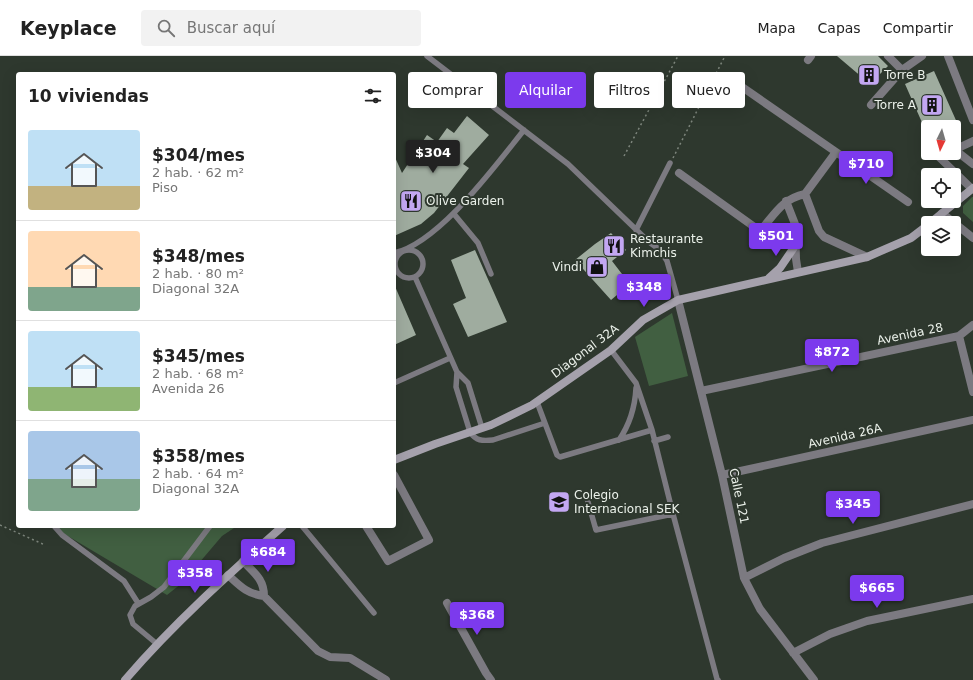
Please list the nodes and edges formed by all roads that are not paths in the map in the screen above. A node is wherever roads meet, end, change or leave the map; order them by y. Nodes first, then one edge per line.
1 (427, 56) edge
2 (888, 56) edge
3 (922, 56) edge
4 (948, 56) edge
5 (902, 70) junction
6 (745, 89) edge
7 (871, 105) dead end
8 (972, 114) edge
9 (524, 130) junction
10 (973, 141) edge
11 (961, 147) edge
12 (836, 152) junction
13 (961, 156) edge
14 (942, 160) edge
15 (670, 163) road end
16 (973, 164) edge
17 (679, 173) dead end
18 (972, 189) edge
19 (805, 194) junction
20 (786, 201) junction
21 (908, 202) dead end
22 (942, 213) junction
23 (454, 214) junction
24 (938, 216) edge
25 (636, 230) junction
26 (921, 230) edge
27 (973, 238) edge
28 (796, 246) junction
29 (403, 251) junction
30 (396, 253) edge
31 (867, 256) junction
32 (396, 259) edge
33 (396, 270) edge
34 (798, 272) junction
35 (491, 274) dead end
36 (416, 276) junction
37 (768, 279) junction
38 (678, 300) junction
39 (973, 325) edge
40 (959, 336) junction
41 (611, 350) junction
42 (450, 358) junction
43 (458, 372) junction
44 (396, 382) edge
45 (636, 383) junction
46 (701, 391) junction
47 (973, 392) edge
48 (537, 402) junction
49 (973, 420) edge
50 (545, 423) junction
51 (482, 428) junction
52 (652, 430) junction
53 (470, 432) junction
54 (668, 437) dead end
55 (619, 440) junction
56 (654, 441) junction
57 (396, 459) edge
58 (722, 475) junction
59 (396, 479) edge
60 (586, 495) dead end
61 (973, 504) edge
62 (673, 514) junction
63 (56, 528) edge
64 (208, 528) edge
65 (281, 528) edge
66 (304, 528) edge
67 (367, 528) edge
68 (243, 561) junction
69 (228, 575) junction
70 (744, 578) junction
71 (264, 596) junction
72 (973, 599) edge
73 (138, 603) junction
74 (447, 603) dead end
75 (374, 613) dead end
76 (157, 644) junction
77 (793, 653) junction
78 (125, 680) edge
79 (386, 680) edge
80 (491, 680) edge
81 (718, 680) edge
82 (814, 680) edge

1 - 9 lane
2 - 5 street
3 - 5 street
4 - 8 street
5 - 7 street
6 - 12 street
9 - 23 lane
9 - 25 lane
10 - 11 street
12 - 19 street
12 - 21 street
13 - 16 street
14 - 18 street
15 - 25 lane
17 - 20 street
18 - 22 street, Diagonal 32A
19 - 20 street
19 - 31 street
20 - 28 street
22 - 24 street, Diagonal 32A
22 - 27 street
23 - 29 lane
23 - 35 lane
25 - 38 lane
26 - 31 street, Diagonal 32A
28 - 34 street
28 - 37 street
29 - 30 lane
29 - 32 lane
29 - 36 lane
31 - 34 street, Diagonal 32A
33 - 36 lane
34 - 37 street, Diagonal 32A
36 - 42 lane
37 - 38 street, Diagonal 32A
38 - 41 street, Diagonal 32A
38 - 46 street, Calle 121
39 - 40 street
40 - 46 street, Avenida 28
40 - 47 street
41 - 45 lane
41 - 48 street, Diagonal 32A
42 - 43 lane
42 - 44 lane
43 - 51 lane
43 - 53 lane
45 - 52 lane
45 - 55 lane
46 - 58 street, Calle 121
48 - 50 lane
48 - 51 street, Diagonal 32A
49 - 58 street, Avenida 26A
50 - 53 lane
50 - 55 lane
51 - 53 street, Diagonal 32A
52 - 55 lane
52 - 56 lane
53 - 57 street, Diagonal 32A
54 - 56 lane
56 - 62 lane
58 - 70 street, Calle 121
59 - 67 street
60 - 62 lane
61 - 70 street
62 - 81 lane
63 - 73 lane
64 - 73 lane
65 - 68 street
66 - 75 lane
68 - 69 street
68 - 71 street
69 - 71 street
69 - 76 street
70 - 77 street, Calle 121
71 - 79 street
72 - 77 street
73 - 76 lane
74 - 80 street
76 - 78 street
77 - 82 street, Calle 121

